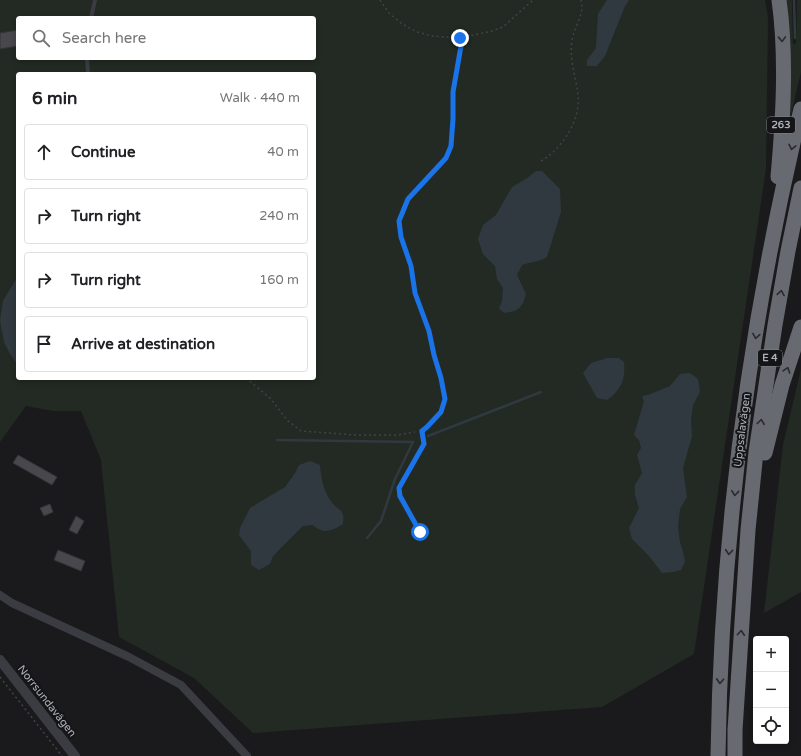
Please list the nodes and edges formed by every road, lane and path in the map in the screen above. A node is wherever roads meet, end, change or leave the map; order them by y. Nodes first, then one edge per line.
1 (95, 0) edge
2 (380, 0) edge
3 (533, 0) edge
4 (581, 0) edge
5 (779, 0) edge
6 (91, 16) edge
7 (460, 38) junction
8 (88, 60) edge
9 (88, 72) edge
10 (801, 109) edge
11 (541, 161) dead end
12 (801, 188) edge
13 (771, 249) junction
14 (801, 327) edge
15 (248, 380) edge
16 (422, 431) junction
17 (748, 530) junction
18 (420, 532) dead end
19 (0, 595) edge
20 (0, 660) edge
21 (0, 677) edge
22 (62, 756) edge
23 (75, 756) edge
24 (247, 756) edge
25 (718, 756) edge
26 (735, 756) edge

1 - 6 lane
2 - 7 path
3 - 7 path
4 - 11 path
5 -> 13 highway, 263
7 - 16 path
8 - 9 lane
10 -> 13 highway, Uppsalavägen / E 4
17 -> 12 highway, Uppsalavägen / E 4
13 -> 25 highway, Uppsalavägen / E 4
17 -> 14 highway
15 - 16 path
16 - 18 lane
26 -> 17 highway, Uppsalavägen / E 4
19 - 24 street
20 - 23 street, Norrsundavägen
21 - 22 path

